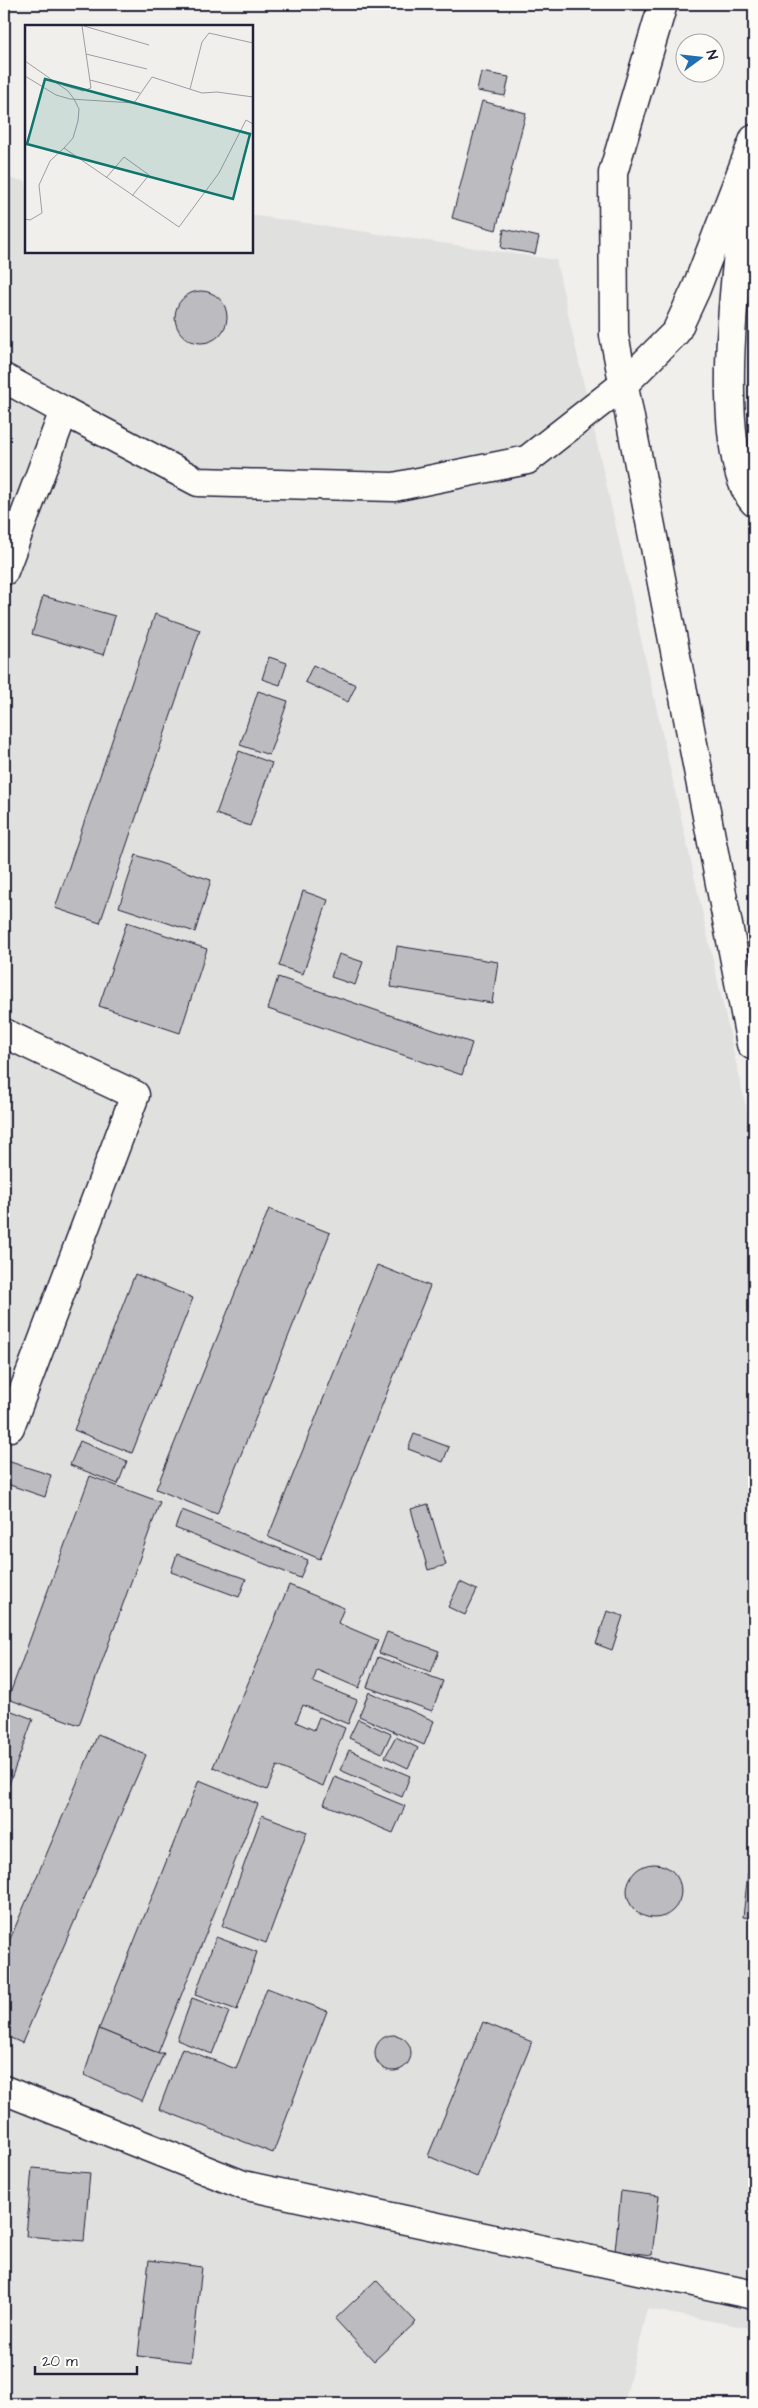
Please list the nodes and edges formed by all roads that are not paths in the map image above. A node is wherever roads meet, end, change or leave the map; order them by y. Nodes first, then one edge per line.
1 (663, 4) edge
2 (752, 144) edge
3 (4, 378) edge
4 (624, 384) junction
5 (64, 411) junction
6 (754, 502) edge
7 (4, 571) edge
8 (4, 1033) edge
9 (754, 1046) edge
10 (4, 1425) edge
11 (4, 2090) edge
12 (754, 2295) edge

1 - 4 street
2 - 4 street
2 - 6 street
3 - 5 street
4 - 5 street
4 - 9 street
5 - 7 street
8 - 10 street
11 - 12 street

